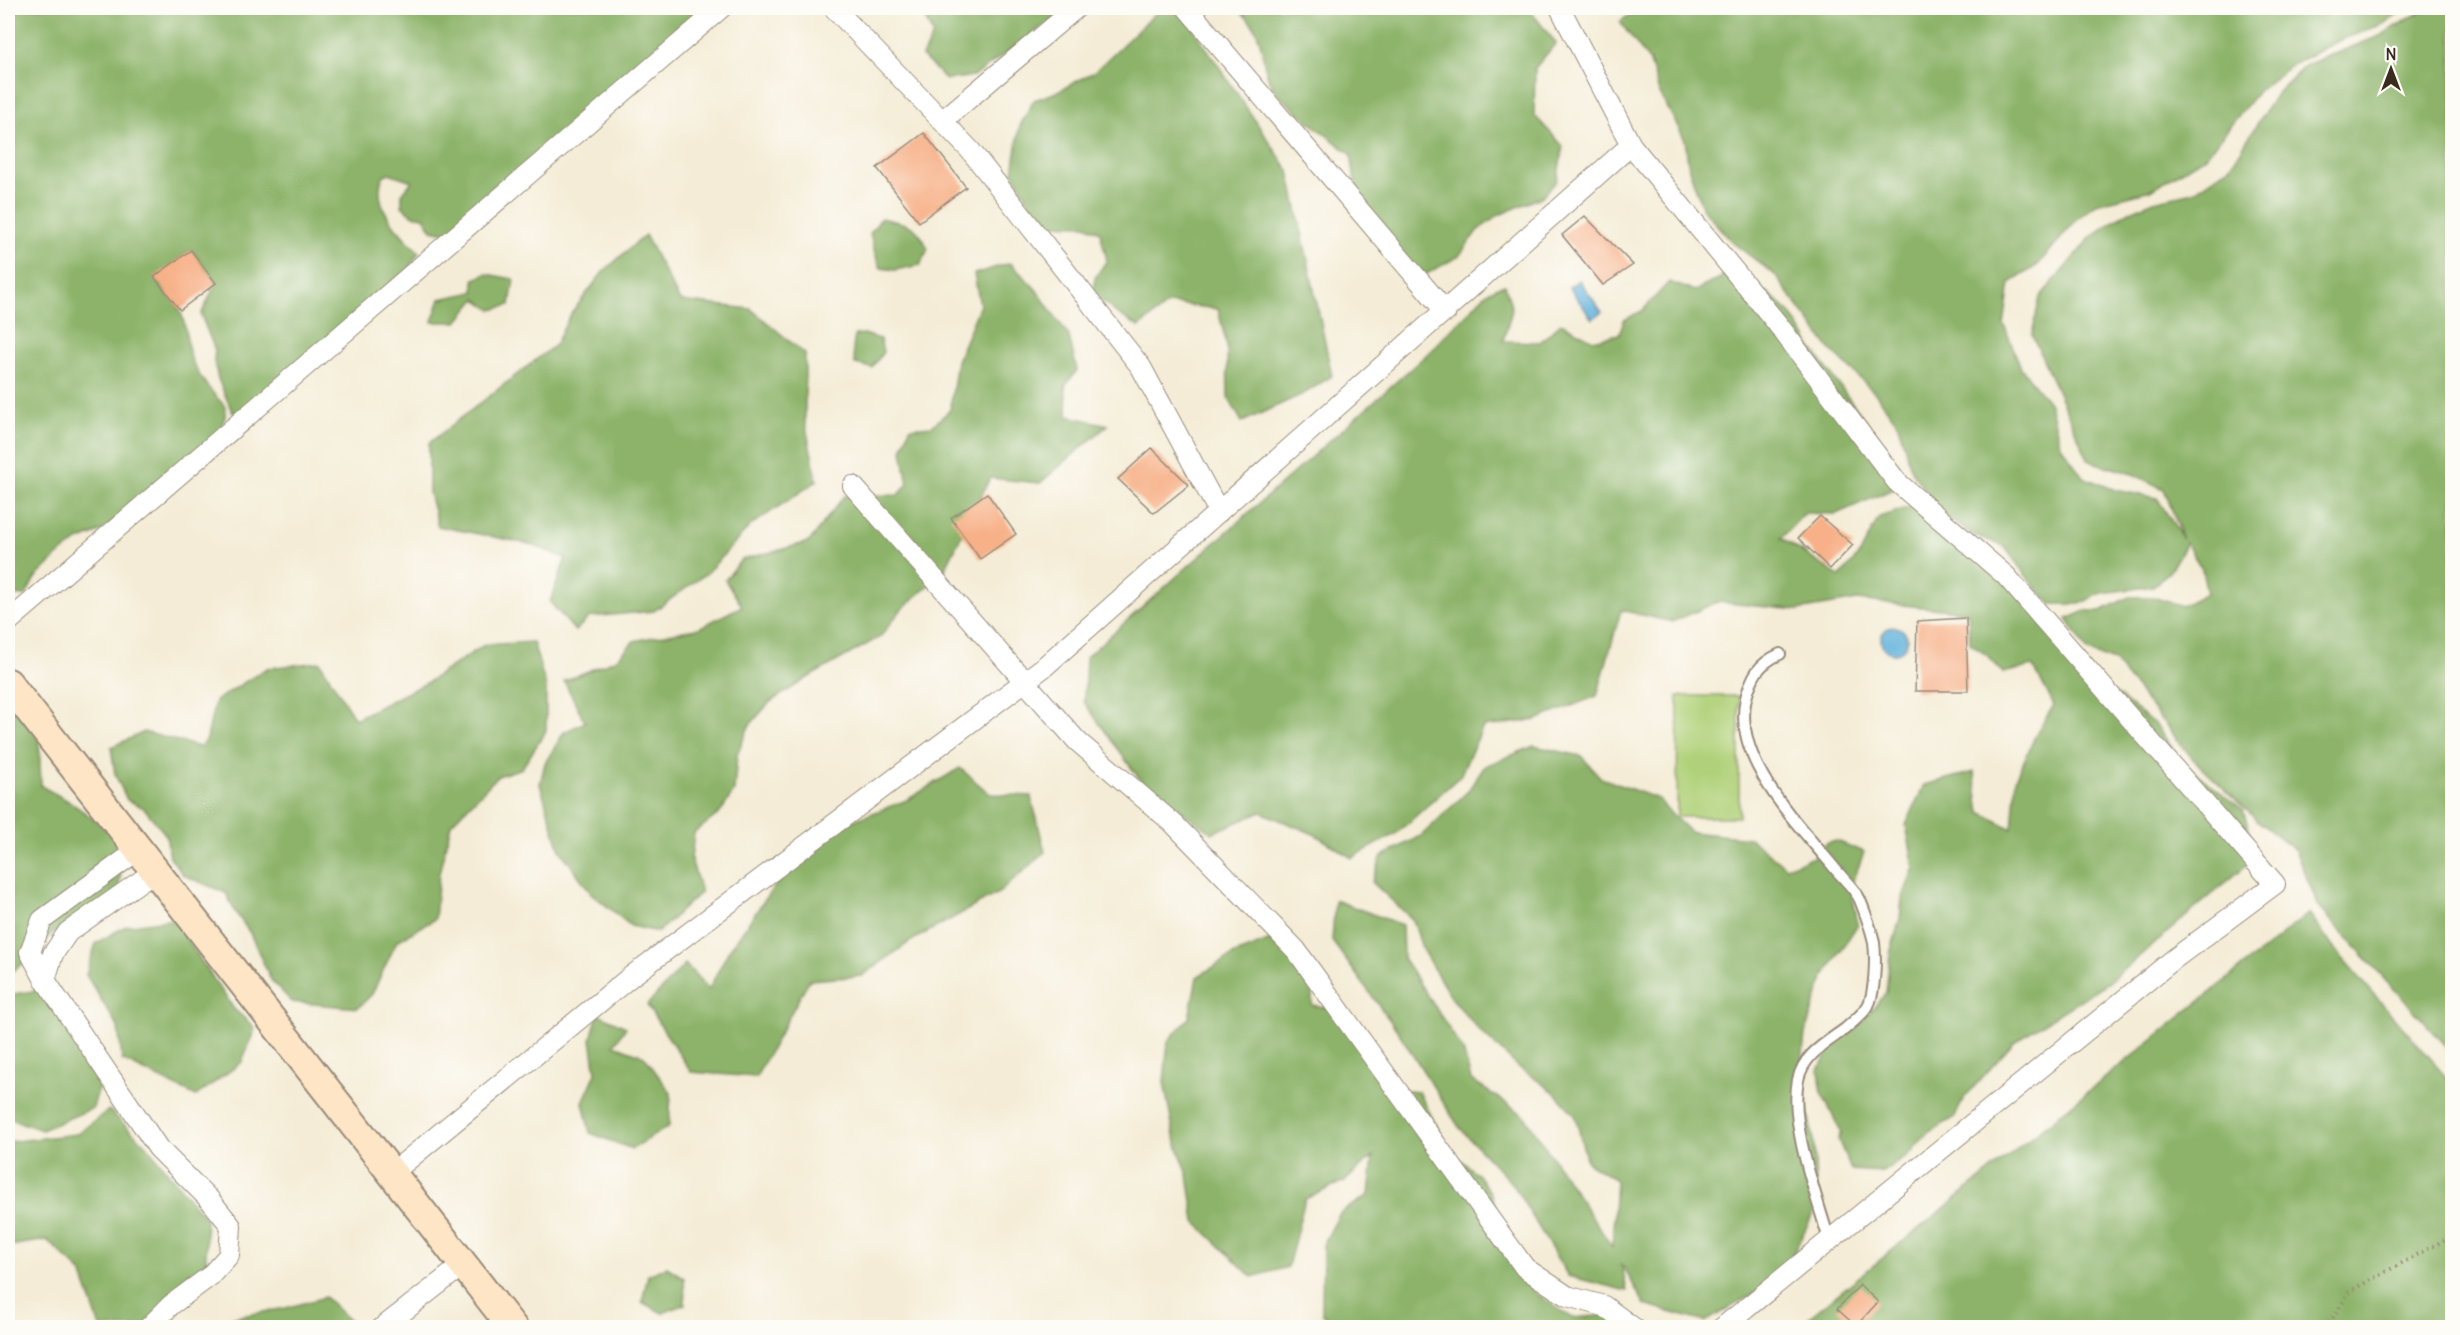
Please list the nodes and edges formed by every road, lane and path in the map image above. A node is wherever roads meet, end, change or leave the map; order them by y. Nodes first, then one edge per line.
1 (721, 8) edge
2 (834, 8) edge
3 (1076, 8) edge
4 (1187, 8) edge
5 (1562, 8) edge
6 (942, 121) junction
7 (1631, 145) junction
8 (1446, 312) junction
9 (853, 486) dead end
10 (1219, 512) junction
11 (8, 622) edge
12 (1779, 654) dead end
13 (1025, 681) junction
14 (8, 683) edge
15 (146, 860) junction
16 (45, 980) junction
17 (392, 1173) junction
18 (2452, 1236) edge
19 (1829, 1240) junction
20 (464, 1264) junction
21 (148, 1328) edge
22 (382, 1328) edge
23 (513, 1328) edge
24 (1634, 1328) edge
25 (1722, 1328) edge
26 (2326, 1328) edge

1 - 11 street
2 - 6 street
3 - 6 street
4 - 8 street
5 - 7 street
6 - 10 street
7 - 8 street
7 - 19 street
8 - 10 street
9 - 13 street
10 - 13 street
12 - 19 lane
13 - 17 street
13 - 24 street
14 - 15 street
15 - 16 street
15 - 16 street
15 - 17 street
16 - 21 street
17 - 20 street
18 - 26 path
19 - 25 street
20 - 22 street
20 - 23 street

